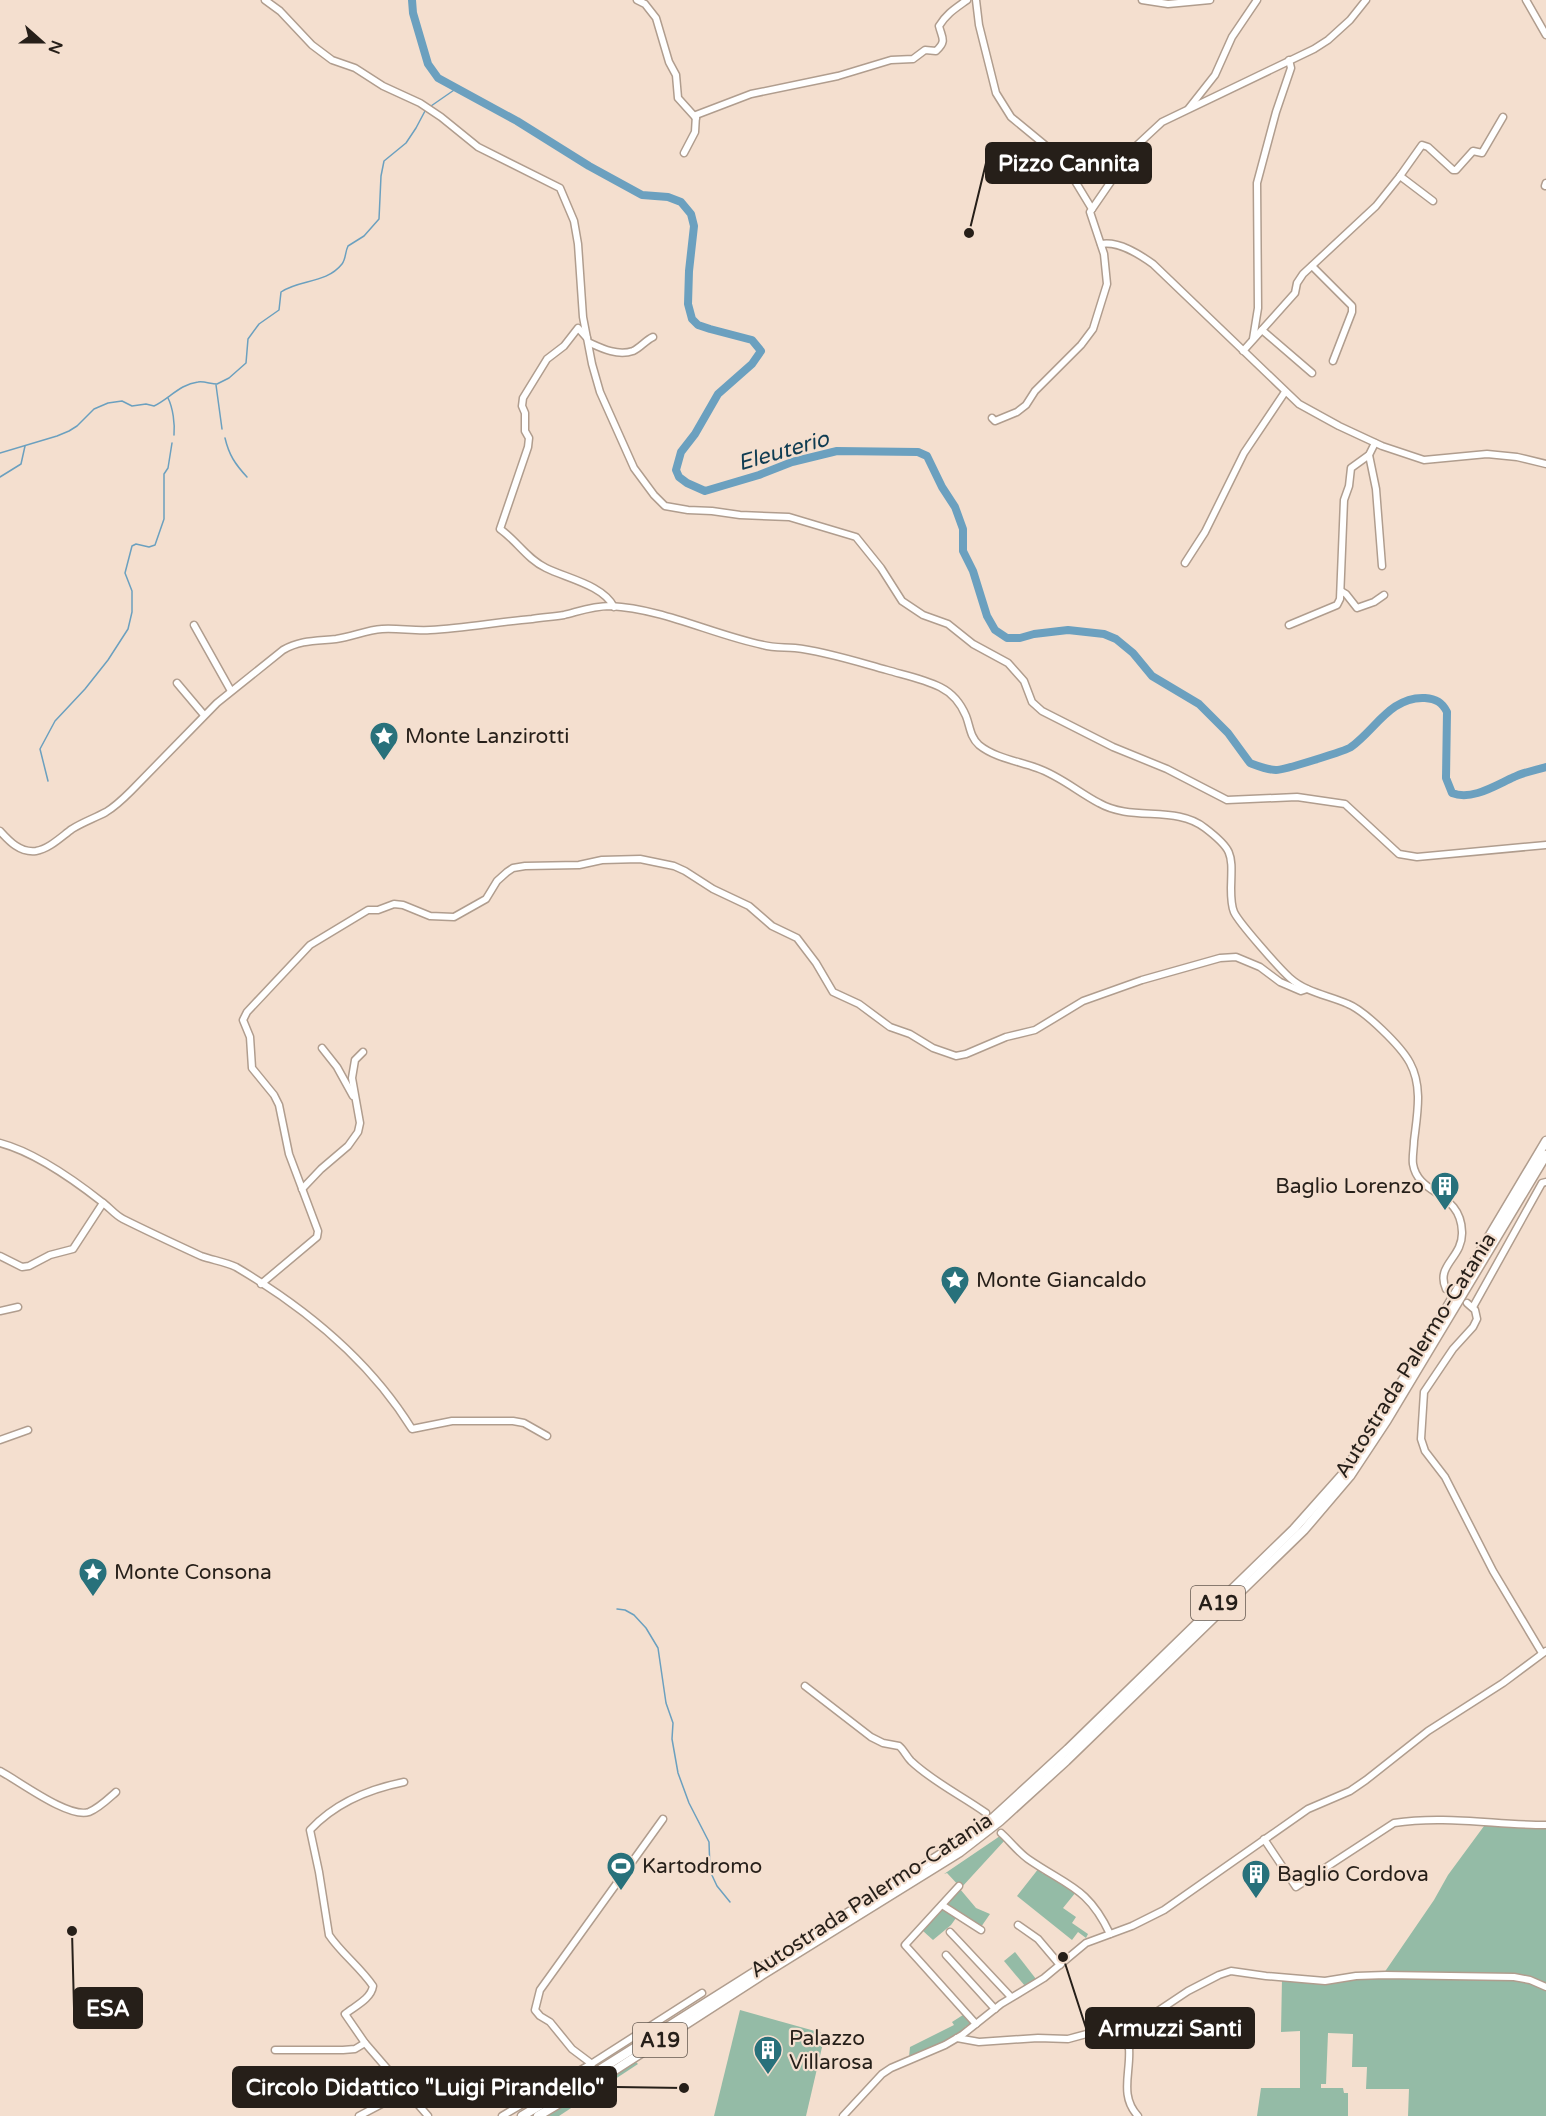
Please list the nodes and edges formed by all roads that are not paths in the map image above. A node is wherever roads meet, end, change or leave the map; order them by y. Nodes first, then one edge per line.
1 (265, 0) edge
2 (637, 0) edge
3 (967, 0) edge
4 (976, 0) edge
5 (1142, 0) edge
6 (1209, 0) edge
7 (1257, 0) edge
8 (1366, 0) edge
9 (1526, 0) edge
10 (1546, 35) edge
11 (1289, 60) junction
12 (1187, 110) junction
13 (1503, 117) dead end
14 (696, 118) junction
15 (684, 153) dead end
16 (1400, 177) junction
17 (1433, 201) dead end
18 (1092, 209) junction
19 (1101, 244) junction
20 (1312, 266) junction
21 (1262, 330) junction
22 (653, 337) dead end
23 (1253, 339) junction
24 (589, 341) junction
25 (1243, 351) junction
26 (1333, 361) dead end
27 (1312, 373) dead end
28 (1285, 392) junction
29 (992, 418) dead end
30 (1376, 443) junction
31 (1369, 455) junction
32 (1546, 464) edge
33 (1185, 563) dead end
34 (1382, 566) dead end
35 (1341, 591) junction
36 (1384, 595) dead end
37 (614, 607) junction
38 (194, 625) dead end
39 (1289, 625) dead end
40 (177, 683) dead end
41 (231, 691) junction
42 (204, 715) junction
43 (0, 831) edge
44 (1546, 845) edge
45 (1307, 989) junction
46 (322, 1048) dead end
47 (363, 1052) dead end
48 (355, 1099) junction
49 (1546, 1141) edge
50 (0, 1143) edge
51 (1546, 1155) edge
52 (1546, 1182) edge
53 (302, 1189) junction
54 (104, 1203) junction
55 (0, 1256) edge
56 (261, 1284) junction
57 (1446, 1289) dead end
58 (18, 1307) dead end
59 (0, 1311) edge
60 (28, 1430) dead end
61 (547, 1436) dead end
62 (0, 1440) edge
63 (1544, 1652) edge
64 (805, 1686) dead end
65 (0, 1771) edge
66 (404, 1782) dead end
67 (116, 1792) dead end
68 (986, 1813) dead end
69 (663, 1819) dead end
70 (1546, 1825) edge
71 (1001, 1833) dead end
72 (1264, 1839) junction
73 (959, 1886) dead end
74 (942, 1905) junction
75 (1018, 1925) dead end
76 (981, 1930) dead end
77 (950, 1932) dead end
78 (1110, 1934) junction
79 (946, 1955) dead end
80 (1060, 1965) junction
81 (1546, 1987) edge
82 (702, 1993) dead end
83 (1011, 1997) junction
84 (995, 2009) junction
85 (1124, 2022) junction
86 (976, 2024) junction
87 (1106, 2029) junction
88 (1127, 2033) junction
89 (957, 2038) junction
90 (1121, 2039) junction
91 (365, 2043) junction
92 (1129, 2048) junction
93 (275, 2050) dead end
94 (592, 2064) junction
95 (429, 2079) dead end
96 (407, 2090) junction
97 (359, 2116) edge
98 (428, 2116) edge
99 (502, 2116) edge
100 (522, 2116) edge
101 (538, 2116) edge
102 (843, 2116) edge
103 (1138, 2116) edge

1 - 24 street
2 - 14 street
3 - 14 street
4 - 18 street
5 - 6 street
7 - 12 street
8 - 11 street
9 - 10 street
11 - 12 street
11 - 23 street
12 - 18 street
13 - 16 street
14 - 15 street
16 - 17 street
16 - 20 street
18 - 19 street
19 - 25 street
19 - 29 street
20 - 21 street
20 - 26 street
21 - 23 street
21 - 27 street
22 - 24 street
23 - 25 street
24 - 37 street
24 - 44 street
25 - 28 street
28 - 30 street
28 - 33 street
30 - 31 street
30 - 32 street
31 - 34 street
31 - 35 street
35 - 36 street
35 - 39 street
37 - 41 street
37 - 45 street
38 - 41 street
40 - 42 street
41 - 42 street
42 - 43 street
45 - 53 street
45 - 57 street
46 - 48 street
47 - 48 street
48 - 53 street
49 - 100 highway, Autostrada Palermo-Catania / A19
50 - 54 street
51 - 101 highway, Autostrada Palermo-Catania / A19
52 - 63 street
53 - 56 street
54 - 55 street
54 - 56 street
56 - 61 street
58 - 59 street
60 - 62 street
63 - 72 street
64 - 68 street
65 - 67 street
66 - 91 street
69 - 94 street
70 - 72 street
71 - 78 street
72 - 78 street
73 - 74 street
74 - 76 street
74 - 86 street
75 - 80 street
77 - 83 street
78 - 80 street
79 - 84 street
80 - 83 street
81 - 85 street
82 - 94 street
83 - 84 street
84 - 86 street
85 - 87 street
85 - 88 street
86 - 89 street
87 - 89 street
87 - 90 street
88 - 90 street
88 - 92 street
89 - 102 street
90 - 92 street
91 - 93 street
91 - 96 street
92 - 103 street
94 - 99 street
95 - 96 street
96 - 97 street
96 - 98 street

